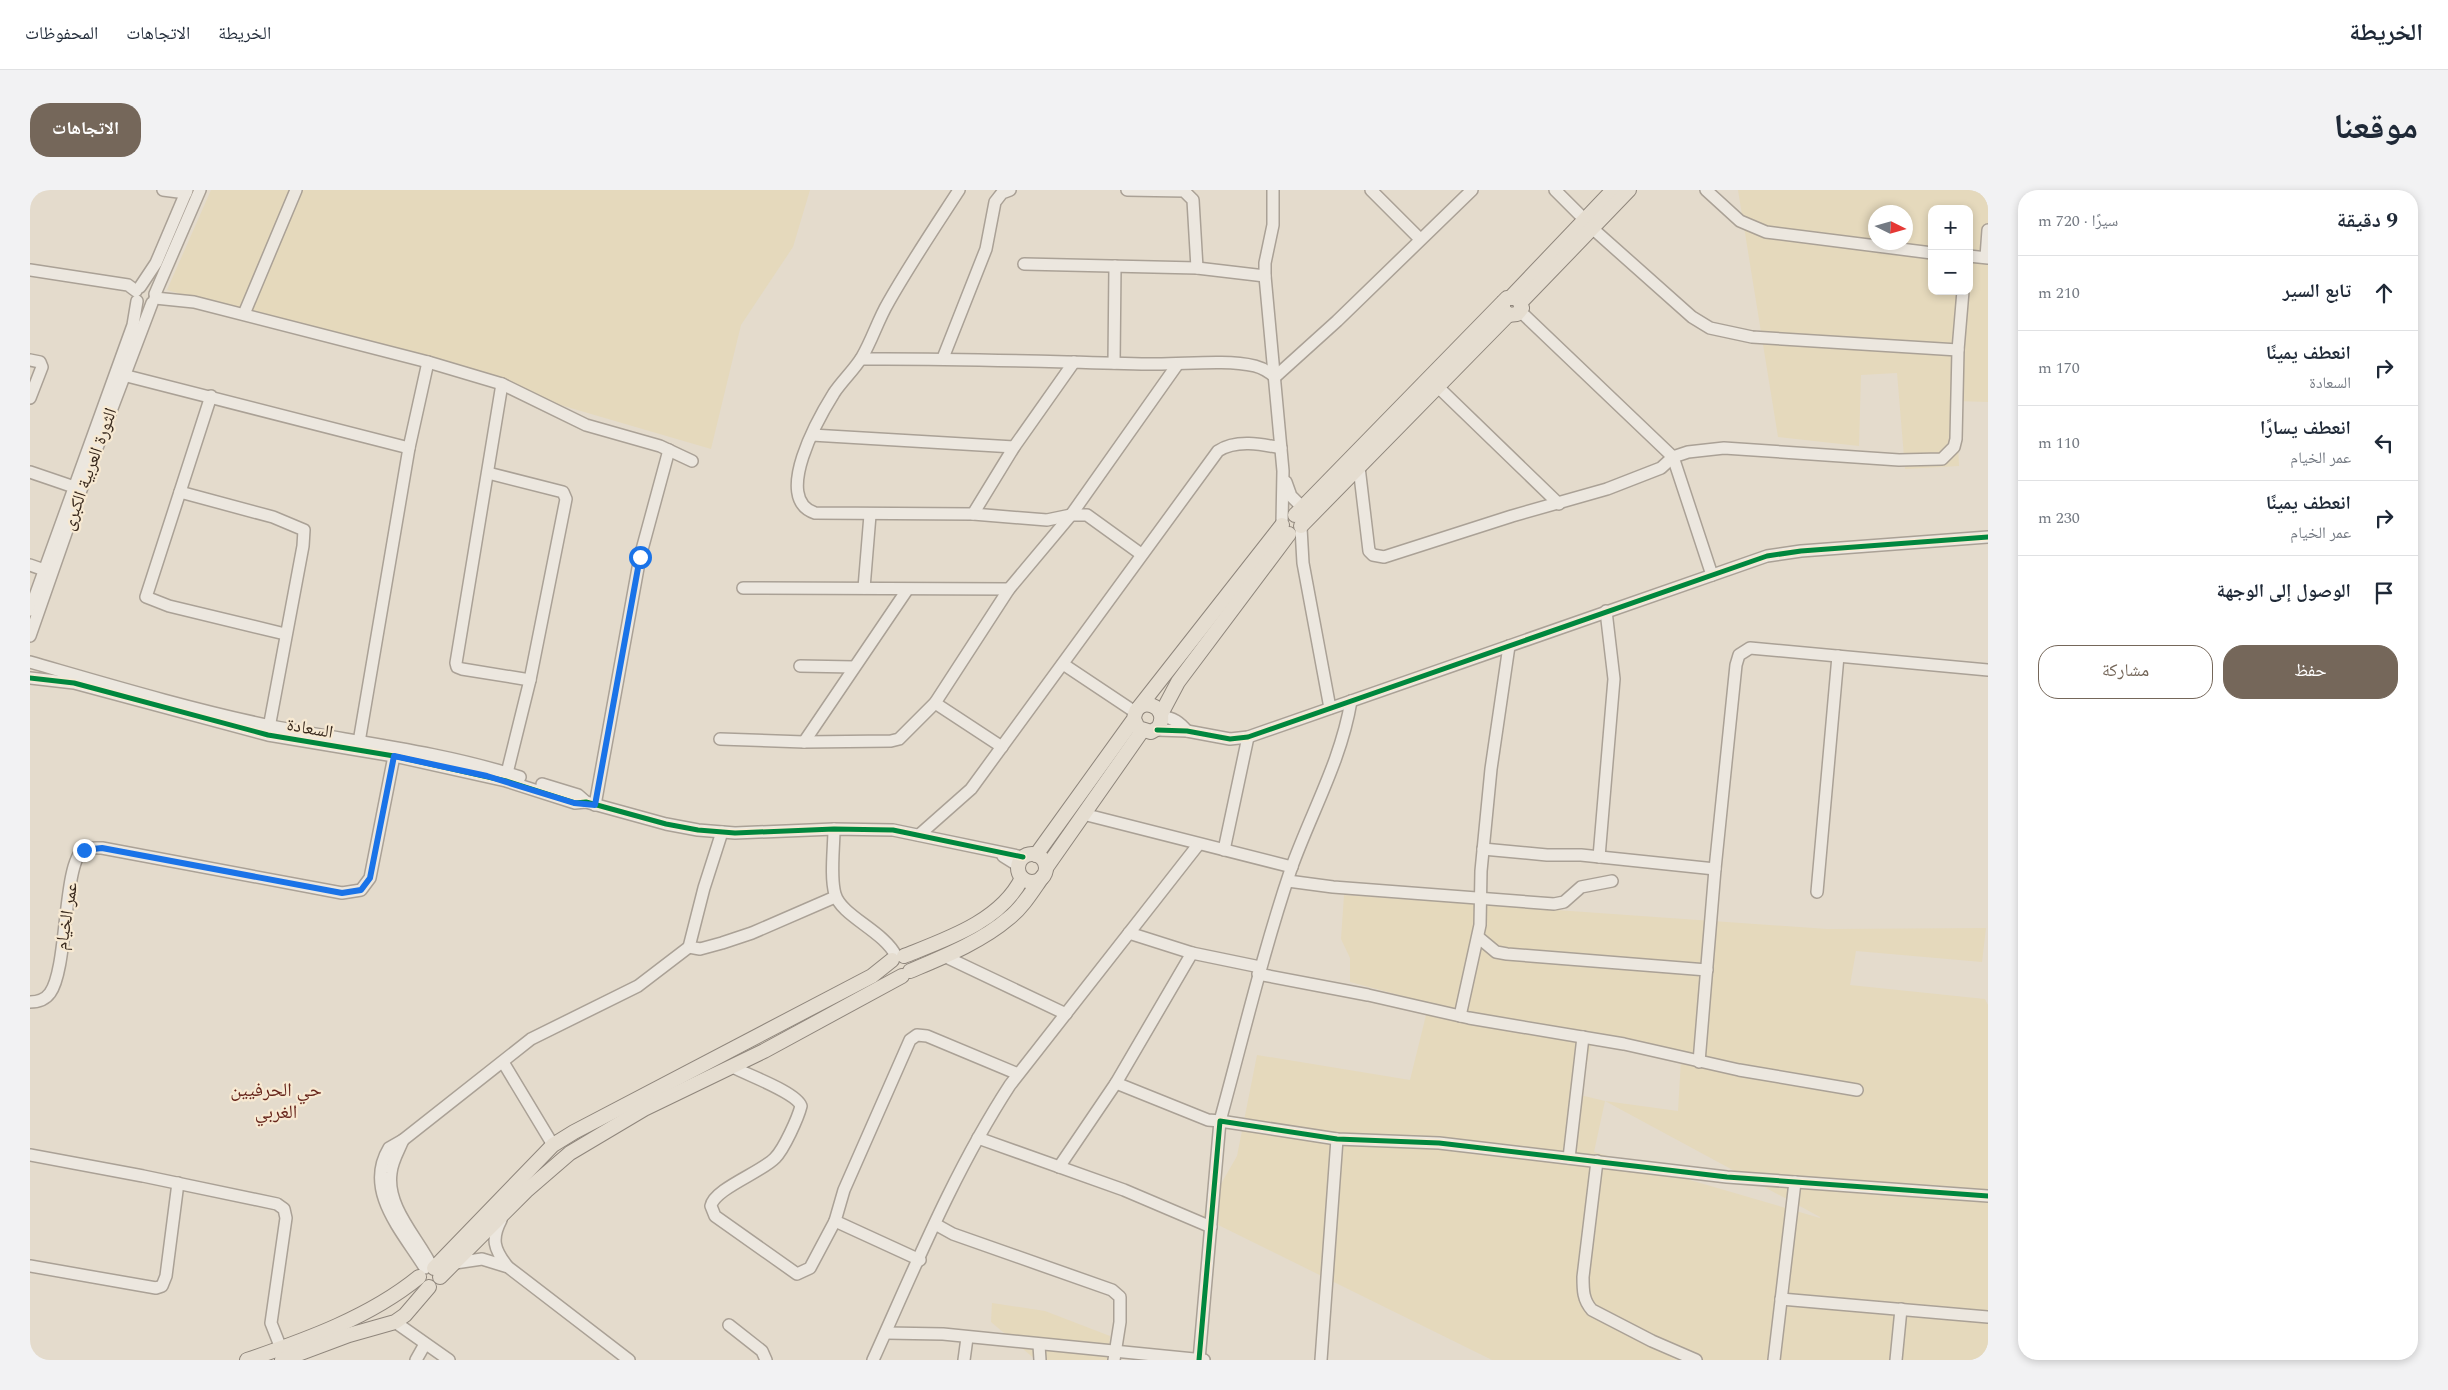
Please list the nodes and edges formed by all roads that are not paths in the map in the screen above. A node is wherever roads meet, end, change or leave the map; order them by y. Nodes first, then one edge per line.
1 (163, 190) edge
2 (200, 190) edge
3 (296, 190) edge
4 (959, 190) edge
5 (1010, 190) edge
6 (1127, 190) edge
7 (1273, 190) edge
8 (1371, 190) edge
9 (1472, 190) edge
10 (1555, 190) edge
11 (1613, 190) edge
12 (1629, 190) edge
13 (1706, 190) edge
14 (186, 192) edge
15 (994, 194) edge
16 (1192, 195) edge
17 (1588, 224) junction
18 (1988, 230) edge
19 (1420, 239) junction
20 (1928, 252) edge
21 (1973, 256) edge
22 (1987, 258) edge
23 (1024, 264) dead end
24 (1114, 266) junction
25 (1197, 268) junction
26 (30, 270) edge
27 (1265, 276) junction
28 (138, 293) junction
29 (1963, 295) edge
30 (154, 299) junction
31 (1513, 305) junction
32 (244, 314) junction
33 (1958, 350) junction
34 (943, 358) junction
35 (861, 359) junction
36 (30, 360) edge
37 (428, 362) junction
38 (1074, 362) junction
39 (1114, 363) junction
40 (1177, 365) junction
41 (123, 375) junction
42 (1275, 377) junction
43 (502, 384) junction
44 (1438, 387) junction
45 (211, 396) junction
46 (30, 398) edge
47 (812, 435) junction
48 (1014, 447) junction
49 (409, 448) junction
50 (1282, 448) junction
51 (669, 450) junction
52 (1673, 457) junction
53 (692, 461) dead end
54 (1359, 467) junction
55 (1283, 470) junction
56 (30, 472) edge
57 (488, 473) junction
58 (77, 488) junction
59 (180, 492) junction
60 (1559, 504) junction
61 (973, 514) junction
62 (870, 515) junction
63 (1071, 515) junction
64 (1293, 524) junction
65 (1988, 538) edge
66 (1141, 554) junction
67 (30, 565) edge
68 (48, 571) junction
69 (1712, 575) junction
70 (744, 588) dead end
71 (864, 588) junction
72 (1009, 589) junction
73 (907, 590) junction
74 (30, 610) edge
75 (1606, 611) junction
76 (285, 634) junction
77 (30, 636) edge
78 (1509, 646) junction
79 (1838, 656) junction
80 (30, 663) edge
81 (1064, 664) junction
82 (800, 666) dead end
83 (854, 667) junction
84 (1988, 670) edge
85 (30, 673) edge
86 (30, 678) edge
87 (530, 680) junction
88 (1350, 701) junction
89 (934, 703) junction
90 (1330, 708) junction
91 (1137, 717) junction
92 (1160, 720) junction
93 (269, 730) junction
94 (1248, 737) junction
95 (720, 738) dead end
96 (359, 742) junction
97 (804, 742) junction
98 (1002, 747) junction
99 (394, 756) junction
100 (507, 773) junction
101 (590, 804) junction
102 (1083, 814) junction
103 (834, 829) junction
104 (722, 832) junction
105 (919, 835) junction
106 (1198, 844) junction
107 (1483, 849) junction
108 (1224, 850) junction
109 (1599, 857) junction
110 (1025, 864) junction
111 (1292, 867) junction
112 (1715, 869) junction
113 (1044, 872) junction
114 (1288, 881) junction
115 (1612, 882) dead end
116 (1817, 892) dead end
117 (835, 897) junction
118 (1480, 898) junction
119 (1129, 933) junction
120 (1478, 937) junction
121 (689, 946) junction
122 (1192, 953) junction
123 (944, 956) junction
124 (897, 957) junction
125 (1707, 970) junction
126 (1259, 971) junction
127 (906, 974) junction
128 (30, 1002) edge
129 (1066, 1014) junction
130 (1460, 1016) junction
131 (1583, 1037) junction
132 (503, 1062) junction
133 (1699, 1062) junction
134 (733, 1067) junction
135 (1018, 1074) junction
136 (1116, 1083) junction
137 (1857, 1090) dead end
138 (1220, 1121) junction
139 (978, 1138) junction
140 (1337, 1139) junction
141 (553, 1145) junction
142 (30, 1155) edge
143 (1569, 1158) junction
144 (1597, 1161) junction
145 (1058, 1167) junction
146 (1795, 1182) junction
147 (178, 1183) junction
148 (1988, 1196) edge
149 (503, 1214) junction
150 (835, 1221) junction
151 (934, 1224) junction
152 (1211, 1227) junction
153 (920, 1260) junction
154 (455, 1263) junction
155 (30, 1266) edge
156 (508, 1267) junction
157 (430, 1271) junction
158 (391, 1296) junction
159 (1782, 1299) junction
160 (1901, 1309) junction
161 (1988, 1317) edge
162 (400, 1318) junction
163 (728, 1325) dead end
164 (886, 1333) junction
165 (968, 1338) junction
166 (425, 1344) junction
167 (1039, 1345) junction
168 (1114, 1355) edge
169 (1678, 1356) edge
170 (284, 1357) edge
171 (247, 1360) edge
172 (416, 1360) edge
173 (449, 1360) edge
174 (629, 1360) edge
175 (766, 1360) edge
176 (873, 1360) edge
177 (964, 1360) edge
178 (1040, 1360) edge
179 (1201, 1360) edge
180 (1322, 1360) edge
181 (1696, 1360) edge
182 (1774, 1360) edge
183 (1896, 1360) edge

1 - 14 street
2 - 30 street, الثورة العربية الكبرى
3 - 32 street
4 - 35 street
5 - 15 street
6 - 16 street
7 - 27 street
8 - 19 street
9 - 19 street
10 - 17 street
11 - 17 main road
12 - 17 main road
13 - 20 street
14 - 28 street, الثورة العربية الكبرى
15 - 34 street
16 - 25 street
17 - 31 main road
17 - 33 street
18 - 22 street
19 - 42 street
21 - 22 street
23 - 24 street
24 - 25 street
24 - 39 street
25 - 27 street
26 - 28 street
27 - 42 street
28 - 30 street
28 - 30 street
28 - 58 street, الثورة العربية الكبرى
29 - 33 street
30 - 32 street
30 - 41 street, الثورة العربية الكبرى
31 - 44 main road
31 - 52 street
31 - 64 main road
32 - 37 street
33 - 52 street
34 - 35 street
34 - 38 street
35 - 47 street
36 - 46 street
37 - 43 street
37 - 49 street
38 - 39 street
38 - 48 street
39 - 40 street
40 - 42 street
40 - 63 street
41 - 45 street
41 - 58 street, الثورة العربية الكبرى
42 - 50 street
43 - 51 street
43 - 57 street
44 - 54 main road
44 - 60 street
45 - 49 street
45 - 59 street
47 - 48 street
47 - 62 street
48 - 61 street
49 - 96 street
50 - 55 street
50 - 66 street
51 - 53 street
51 - 101 street
52 - 60 street
52 - 69 street
54 - 60 street
54 - 64 main road
55 - 64 street
55 - 64 street
56 - 58 street
57 - 87 street
57 - 87 street
58 - 68 street, الثورة العربية الكبرى
59 - 76 street
59 - 76 street
61 - 62 street
61 - 63 street
62 - 71 street
63 - 66 street
63 - 72 street
64 - 90 street
64 - 91 main road
64 - 92 main road
65 - 69 street
66 - 81 street
67 - 68 street
68 - 74 street, الثورة العربية الكبرى
68 - 77 street, الثورة العربية الكبرى
69 - 75 street
70 - 71 street
71 - 73 street
72 - 73 street
72 - 89 street
73 - 83 street
75 - 78 street
75 - 109 street
76 - 93 street
78 - 88 street
78 - 107 street
79 - 84 street
79 - 112 street
79 - 116 street
80 - 85 street
80 - 93 street, السعادة
81 - 91 street
81 - 98 street
82 - 83 street
83 - 97 street
86 - 93 street, السعادة
87 - 100 street
88 - 90 street
88 - 111 street
89 - 97 street
89 - 98 street
90 - 94 street
91 - 92 main road
91 - 92 main road
91 - 102 main road
91 - 110 main road
92 - 94 street
93 - 96 street, السعادة
93 - 99 street, السعادة
94 - 108 street
95 - 97 street
96 - 100 street, السعادة
98 - 105 street
99 - 101 street, السعادة
99 - 128 street, عمر الخيام
100 - 101 street, السعادة
101 - 104 street
102 - 106 street
102 - 113 main road
103 - 104 street
103 - 105 street
103 - 117 street
104 - 121 street
105 - 110 street
106 - 108 street
106 - 119 street
107 - 109 street
107 - 118 street
108 - 111 street
109 - 112 street
110 - 113 main road
110 - 113 main road
110 - 124 main road
111 - 114 street
112 - 125 street
113 - 123 main road
114 - 118 street
114 - 126 street
115 - 118 street
117 - 121 street
117 - 124 street
118 - 120 street
119 - 122 street
119 - 129 street
120 - 125 street
120 - 130 street
121 - 132 street
122 - 126 street
122 - 136 street
123 - 127 main road
123 - 129 street
124 - 127 main road
124 - 127 main road
124 - 141 main road
125 - 133 street
126 - 130 street
126 - 138 street
127 - 134 main road
129 - 135 street
130 - 131 street
131 - 133 street
131 - 143 street
132 - 141 street
132 - 157 street
133 - 137 street
134 - 149 main road
134 - 150 street
135 - 139 street
135 - 150 street
136 - 138 street
136 - 145 street
138 - 140 street
138 - 152 street
139 - 145 street
139 - 151 street
140 - 143 street
140 - 180 street
141 - 157 main road
142 - 147 street
143 - 144 street
144 - 146 street
144 - 169 street
145 - 152 street
146 - 148 street
146 - 159 street
147 - 155 street
147 - 170 street
149 - 154 main road
149 - 156 street
150 - 153 street
151 - 153 street
151 - 168 street
152 - 179 street
153 - 164 street
154 - 156 street
154 - 157 main road
156 - 174 street
157 - 158 main road
157 - 162 main road
158 - 162 main road
158 - 162 main road
158 - 170 main road
159 - 160 street
159 - 182 street
160 - 161 street
160 - 183 street
162 - 166 street
162 - 170 main road
163 - 175 street
164 - 165 street
164 - 176 street
165 - 167 street
165 - 177 street
166 - 172 street
166 - 173 street
167 - 168 street
167 - 178 street
168 - 179 street
169 - 181 street
170 - 171 main road

